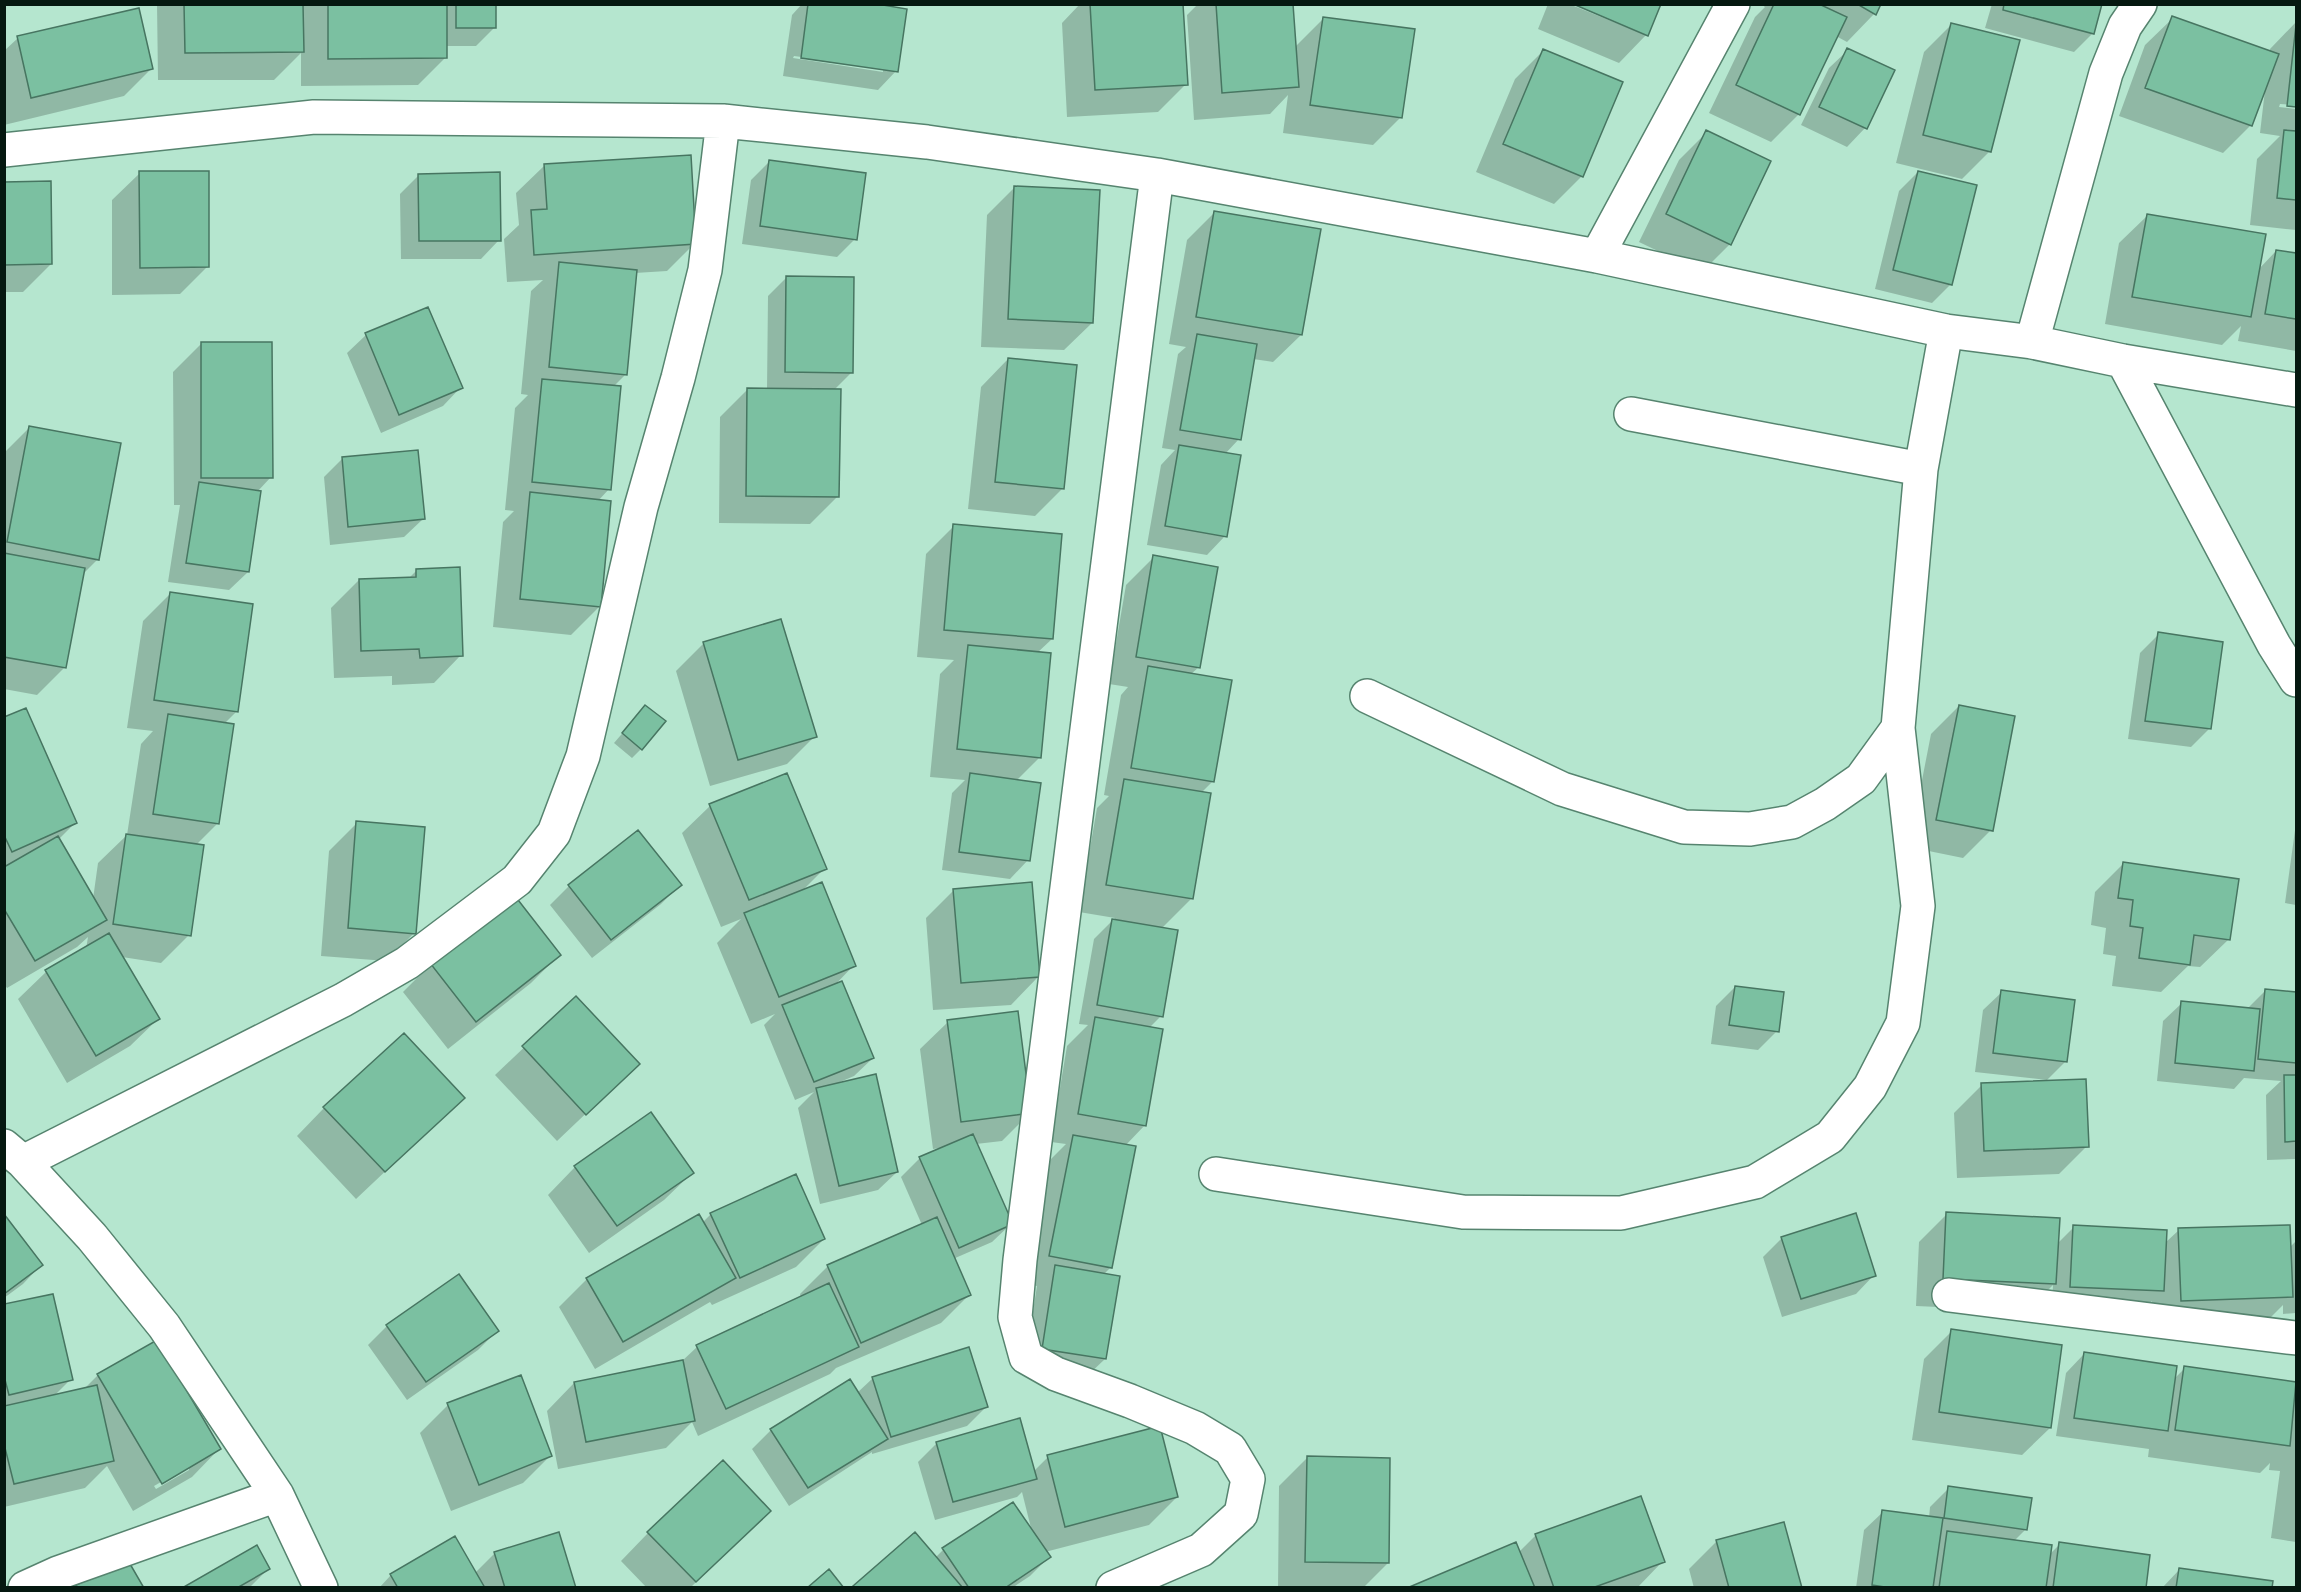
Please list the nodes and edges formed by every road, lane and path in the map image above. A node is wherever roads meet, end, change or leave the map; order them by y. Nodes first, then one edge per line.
1 (1733, 4) edge
2 (2140, 4) edge
3 (723, 121) junction
4 (4, 150) edge
5 (1157, 175) junction
6 (1597, 256) junction
7 (1946, 331) junction
8 (2032, 342) junction
9 (2123, 361) junction
10 (2296, 390) edge
11 (1631, 414) dead end
12 (1921, 470) junction
13 (2296, 680) edge
14 (1367, 696) dead end
15 (1898, 728) junction
16 (14, 1154) edge
17 (1216, 1174) dead end
18 (1949, 1296) dead end
19 (2296, 1338) edge
20 (277, 1496) junction
21 (25, 1587) edge
22 (321, 1587) edge
23 (1113, 1587) edge

1 - 6 street
2 - 8 street
3 - 4 street
3 - 5 street
3 - 16 street
5 - 6 street
5 - 23 street
6 - 7 street
7 - 8 street
7 - 12 street
8 - 9 street
9 - 10 street
9 - 13 street
11 - 12 street
12 - 15 street
14 - 15 street
15 - 17 street
16 - 20 street
18 - 19 street
20 - 21 street
20 - 22 street

